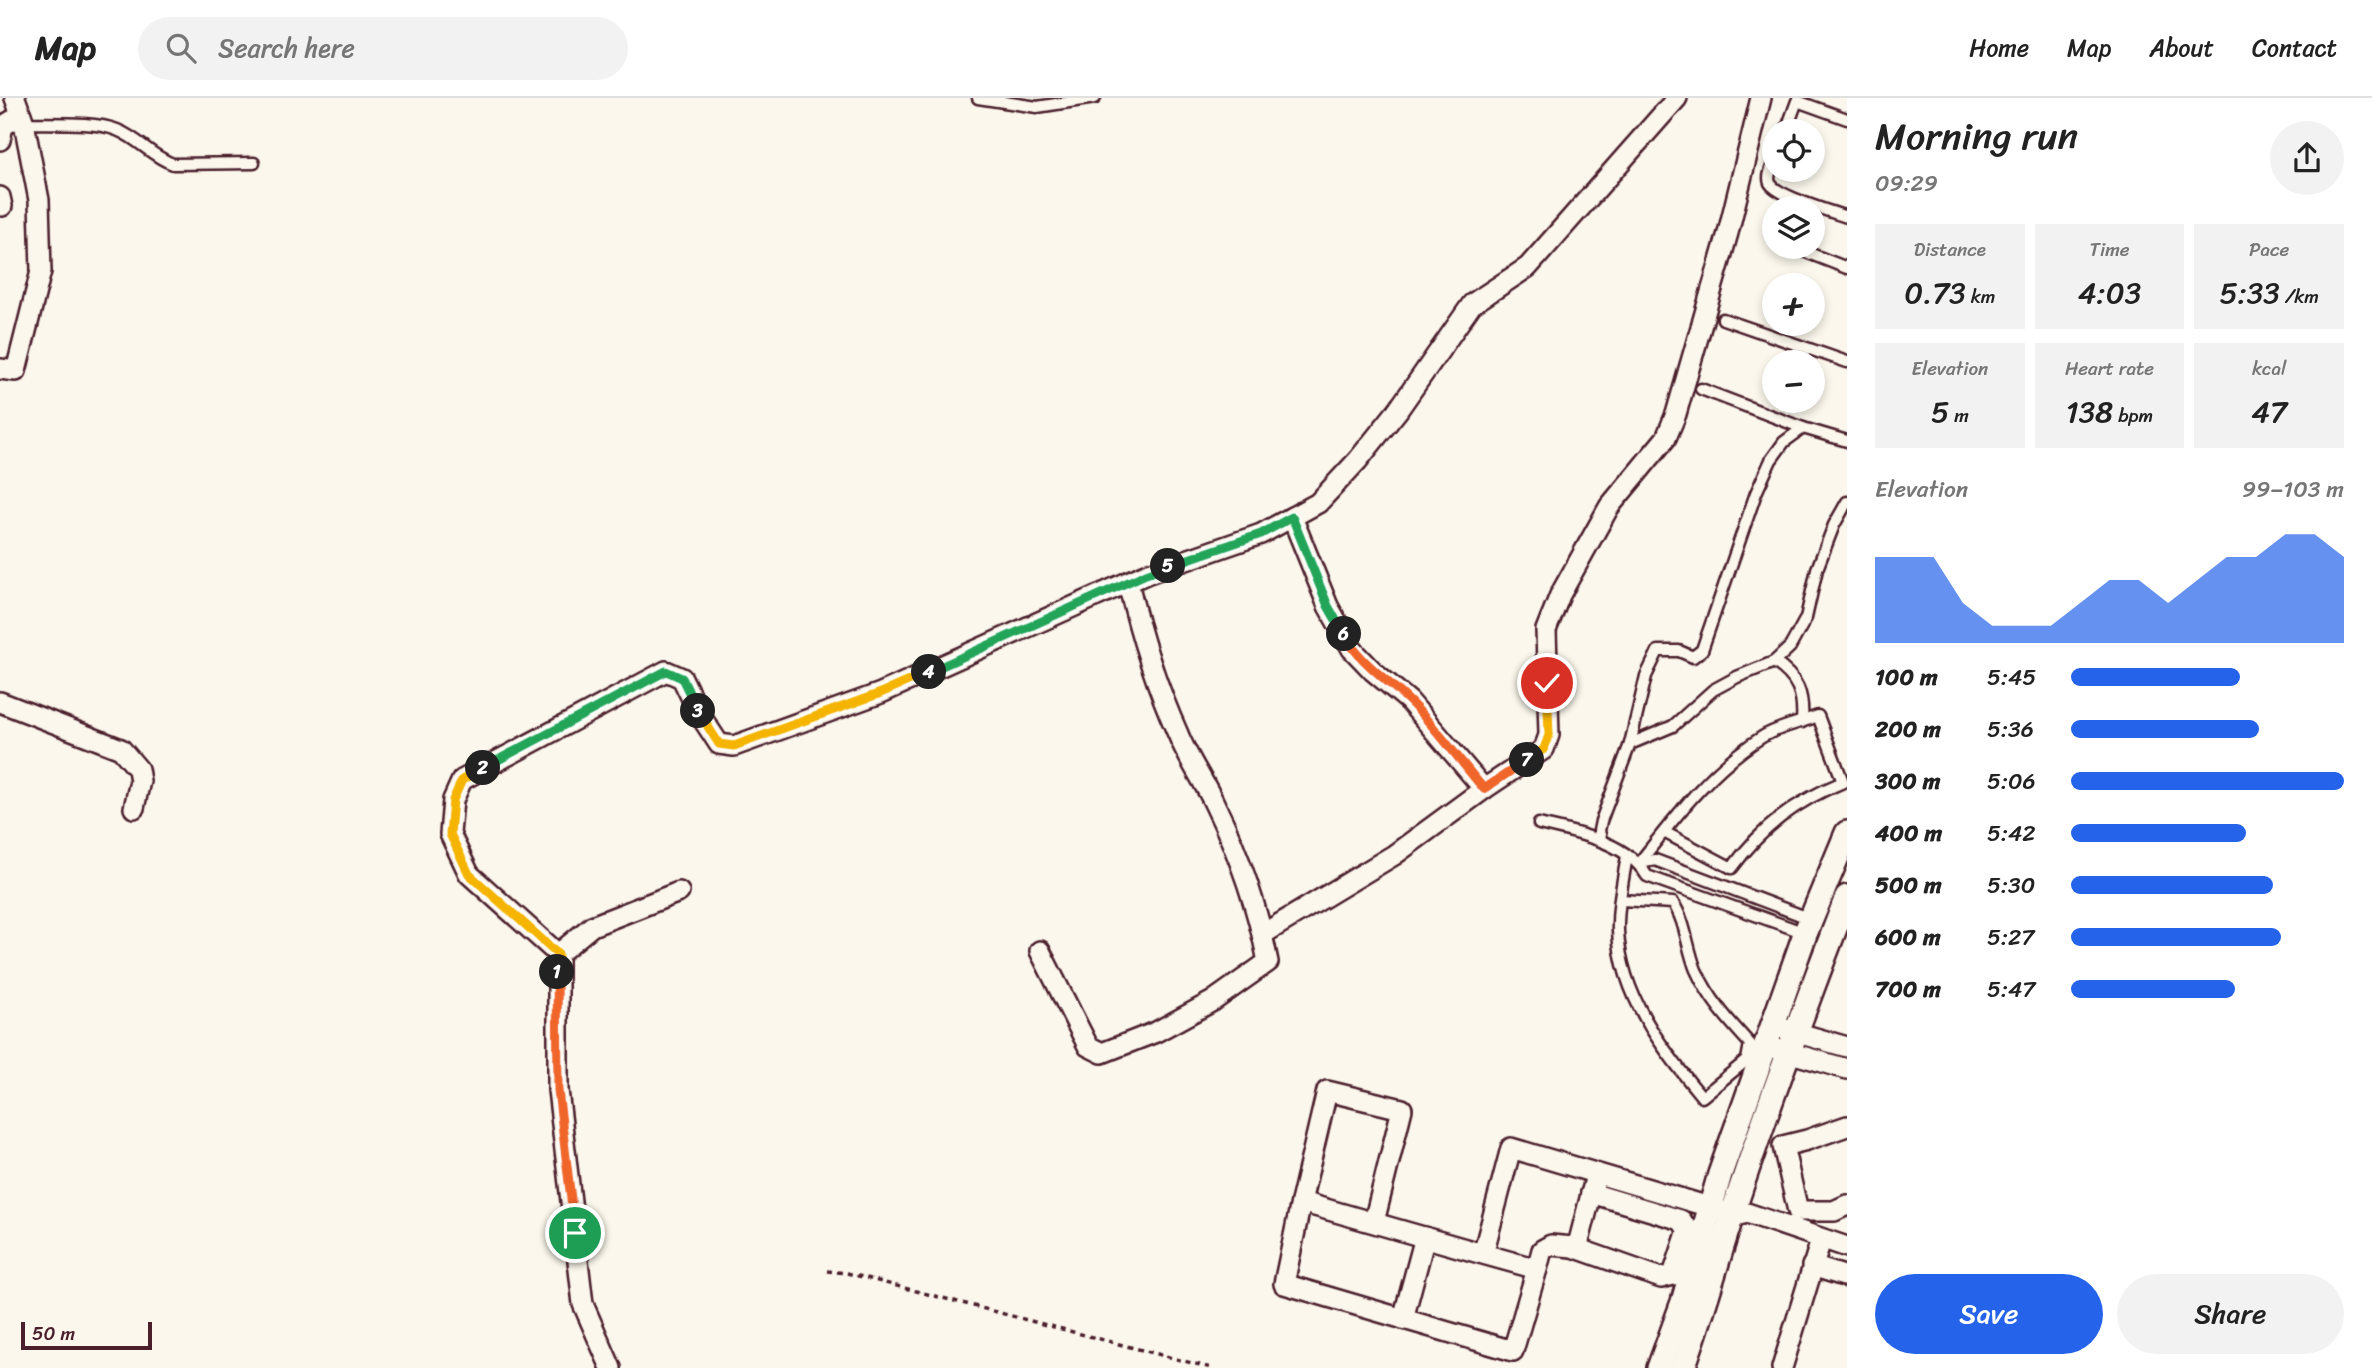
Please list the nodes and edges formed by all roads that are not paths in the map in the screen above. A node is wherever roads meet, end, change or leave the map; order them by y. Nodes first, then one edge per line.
1 (978, 98) edge
2 (1095, 98) edge
3 (1677, 98) edge
4 (1761, 98) edge
5 (1798, 100) edge
6 (20, 112) edge
7 (1791, 119) edge
8 (1847, 119) edge
9 (0, 139) edge
10 (254, 163) dead end
11 (1770, 182) edge
12 (1785, 196) edge
13 (1825, 212) edge
14 (1847, 218) edge
15 (1824, 259) edge
16 (1847, 268) edge
17 (1723, 319) dead end
18 (1847, 362) edge
19 (0, 369) edge
20 (1701, 389) dead end
21 (1803, 428) junction
22 (1847, 441) edge
23 (1847, 502) edge
24 (1292, 517) junction
25 (1128, 582) junction
26 (1774, 662) junction
27 (0, 702) edge
28 (1801, 722) junction
29 (1630, 744) junction
30 (1484, 789) junction
31 (134, 808) dead end
32 (1539, 824) dead end
33 (1664, 832) junction
34 (1847, 833) edge
35 (1601, 839) junction
36 (1627, 856) junction
37 (1639, 863) junction
38 (679, 892) dead end
39 (1847, 897) edge
40 (1621, 900) junction
41 (1808, 926) junction
42 (1263, 934) junction
43 (1040, 951) dead end
44 (558, 954) junction
45 (1780, 1039) junction
46 (1847, 1047) edge
47 (1847, 1069) edge
48 (1847, 1126) edge
49 (1597, 1173) junction
50 (1591, 1194) junction
51 (1301, 1202) junction
52 (1847, 1205) edge
53 (1728, 1212) junction
54 (1374, 1222) junction
55 (1425, 1237) junction
56 (1573, 1247) junction
57 (1847, 1247) edge
58 (1817, 1251) junction
59 (1483, 1254) junction
60 (1537, 1269) junction
61 (1847, 1277) edge
62 (1402, 1319) junction
63 (611, 1368) edge
64 (1659, 1368) edge
65 (1682, 1368) edge
66 (1782, 1368) edge

1 - 2 lane
3 - 24 street
4 - 30 street
5 - 7 lane
5 - 8 lane
6 - 9 street
6 - 10 lane
6 - 19 street
11 - 12 lane
13 - 14 lane
15 - 16 lane
17 - 18 lane
20 - 21 lane
21 - 22 lane
21 - 29 lane
23 - 26 lane
24 - 25 street
24 - 30 street
25 - 42 street
25 - 44 street
26 - 28 lane
26 - 29 lane
27 - 31 street
28 - 33 lane
28 - 33 lane
29 - 35 lane
30 - 42 street
32 - 35 lane
33 - 37 lane
34 - 41 street
35 - 36 lane
36 - 37 lane
36 - 40 lane
37 - 41 lane
37 - 41 lane
38 - 44 street
39 - 45 street
40 - 40 lane
41 - 45 street
42 - 43 street
44 - 63 street
45 - 46 street
45 - 47 street
45 - 53 street
48 - 52 street
49 - 50 street
49 - 53 street
49 - 59 street
50 - 56 street
50 - 56 street
51 - 54 street
51 - 54 street
51 - 62 street
53 - 58 street
53 - 64 street
53 - 65 street
54 - 55 street
55 - 59 street
55 - 62 street
56 - 60 street
57 - 58 street
58 - 61 street
58 - 66 street
59 - 60 street
60 - 62 street

